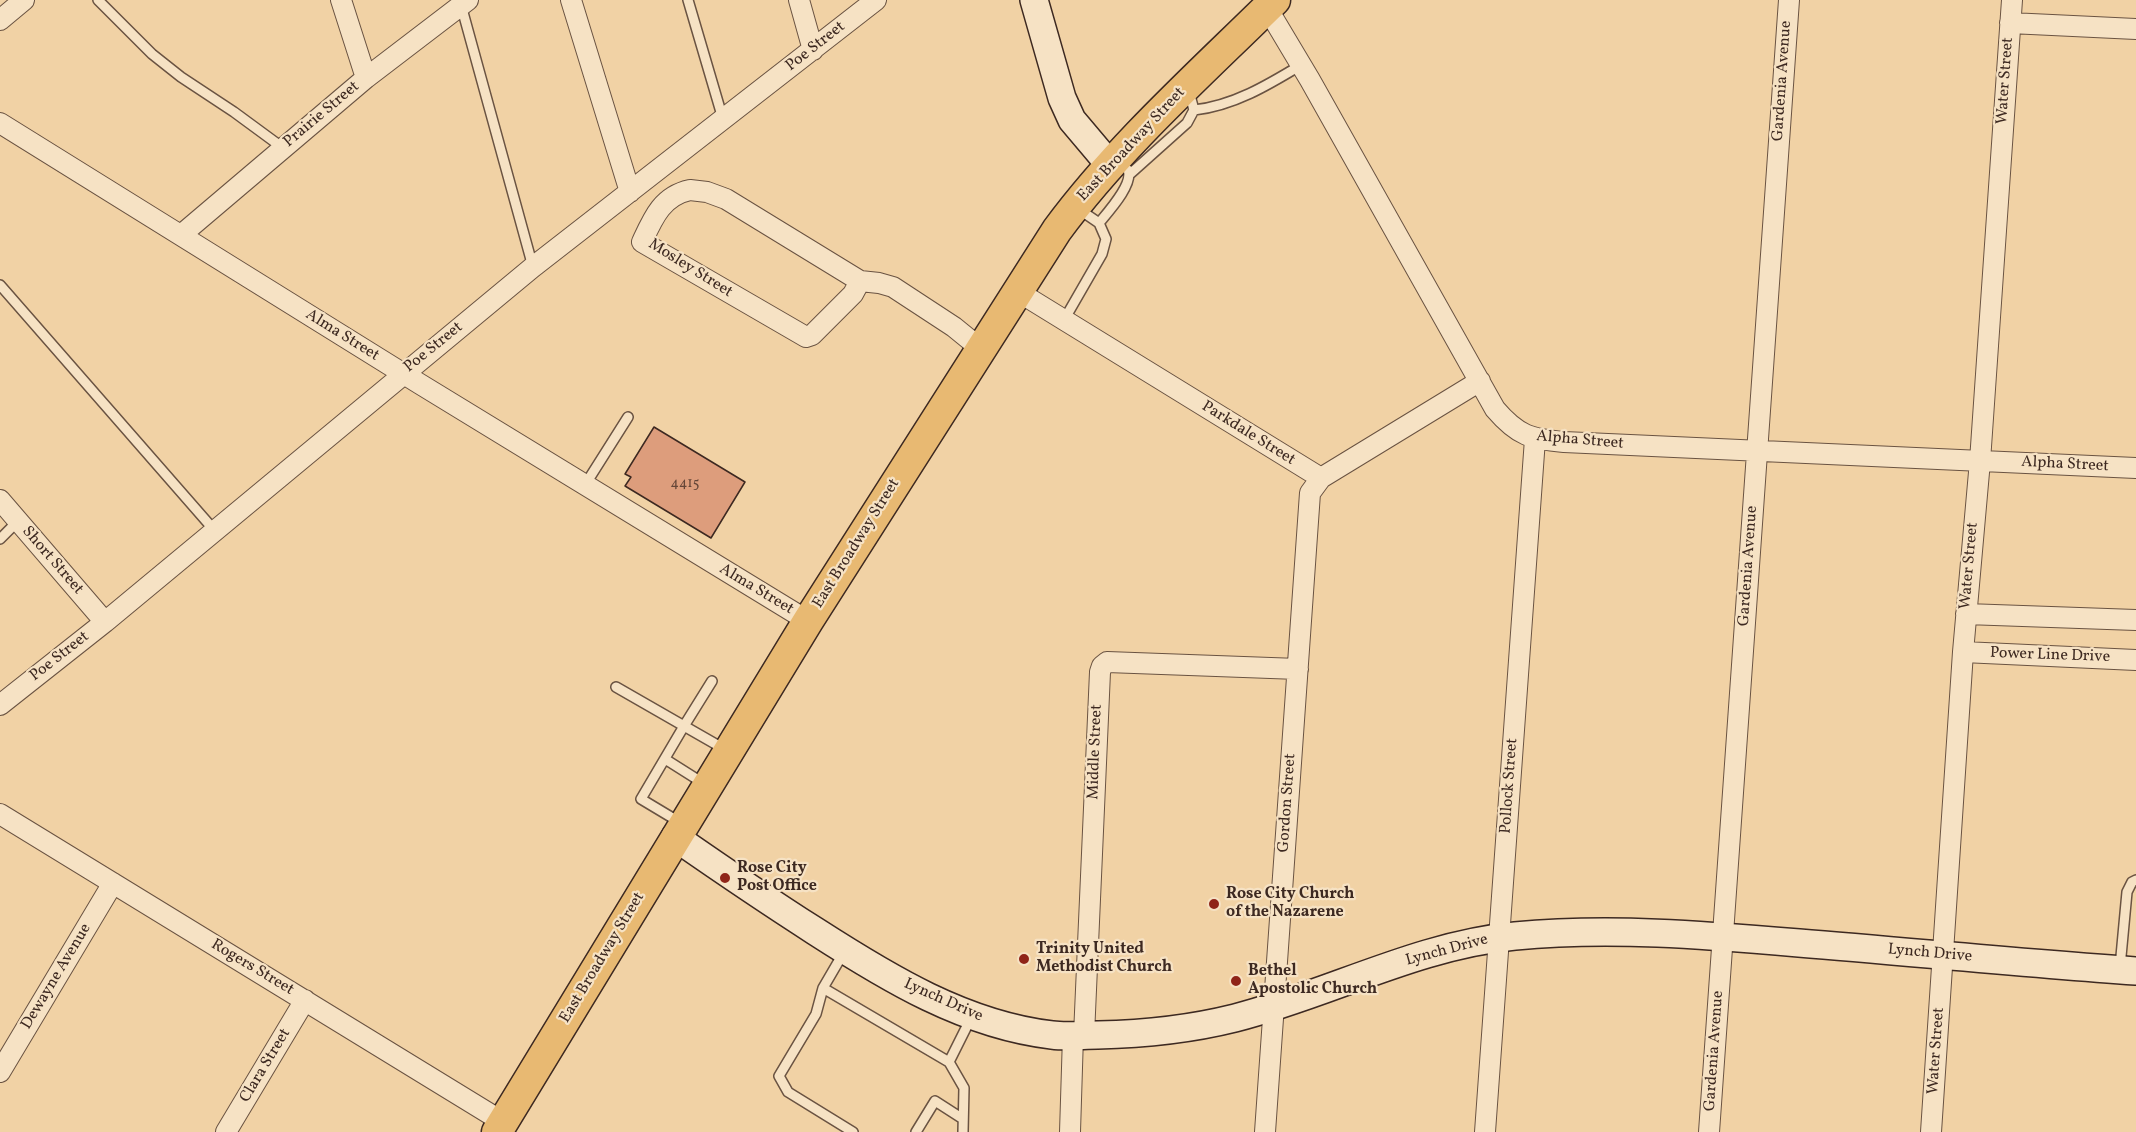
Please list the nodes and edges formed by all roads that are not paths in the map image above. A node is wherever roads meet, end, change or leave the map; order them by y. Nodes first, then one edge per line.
1 (24, 0) edge
2 (98, 0) edge
3 (341, 0) edge
4 (571, 0) edge
5 (688, 0) edge
6 (799, 0) edge
7 (876, 0) edge
8 (1034, 0) edge
9 (1789, 0) edge
10 (2012, 0) edge
11 (463, 2) edge
12 (1271, 4) edge
13 (0, 20) edge
14 (2010, 22) junction
15 (2136, 29) edge
16 (813, 50) junction
17 (1301, 65) junction
18 (366, 78) junction
19 (1189, 100) junction
20 (723, 120) junction
21 (0, 123) edge
22 (283, 148) junction
23 (1120, 165) junction
24 (630, 192) junction
25 (1075, 206) junction
26 (1099, 224) junction
27 (181, 235) junction
28 (533, 267) junction
29 (860, 281) junction
30 (0, 285) edge
31 (1017, 291) junction
32 (1064, 320) junction
33 (981, 349) junction
34 (403, 373) junction
35 (1480, 381) junction
36 (628, 417) dead end
37 (1535, 440) junction
38 (1758, 451) junction
39 (1980, 461) junction
40 (2136, 468) edge
41 (1321, 478) junction
42 (585, 485) junction
43 (0, 500) edge
44 (18, 521) junction
45 (215, 531) junction
46 (0, 539) edge
47 (1966, 614) junction
48 (2136, 620) edge
49 (808, 621) junction
50 (105, 622) junction
51 (1963, 652) junction
52 (2136, 660) edge
53 (1298, 669) junction
54 (712, 681) dead end
55 (616, 687) dead end
56 (0, 705) edge
57 (684, 726) junction
58 (728, 751) junction
59 (664, 759) junction
60 (707, 785) junction
61 (0, 814) edge
62 (679, 831) junction
63 (2136, 880) edge
64 (113, 883) junction
65 (1723, 937) junction
66 (1499, 938) junction
67 (845, 950) junction
68 (1944, 956) junction
69 (2128, 970) edge
70 (823, 988) junction
71 (305, 1000) junction
72 (1274, 1006) junction
73 (972, 1016) junction
74 (1078, 1036) junction
75 (949, 1062) junction
76 (0, 1072) edge
77 (963, 1119) junction
78 (501, 1129) edge
79 (226, 1132) edge
80 (853, 1132) edge
81 (916, 1132) edge
82 (963, 1132) edge
83 (1070, 1132) edge
84 (1265, 1132) edge
85 (1485, 1132) edge
86 (1709, 1132) edge
87 (1931, 1132) edge

1 - 13 street
2 - 22 lane
3 - 18 street
4 - 24 street
5 - 20 lane
6 - 16 street
7 - 16 street, Poe Street
8 - 23 main road
9 - 38 street, Gardenia Avenue
10 - 14 street, Water Street
11 - 18 street, Prairie Street
11 - 28 lane
12 - 17 street, Alpha Street
12 - 19 main road, East Broadway Street
14 - 15 street
14 - 39 street, Water Street
16 - 20 street, Poe Street
17 - 19 lane
17 - 35 street, Alpha Street
18 - 22 street, Prairie Street
19 - 23 main road, East Broadway Street
20 - 24 street, Poe Street
21 - 27 street, Alma Street
22 - 27 street, Prairie Street
23 - 25 main road, East Broadway Street
23 - 26 lane
24 - 28 street, Poe Street
25 - 26 lane
25 - 31 main road, East Broadway Street
26 - 32 lane
27 - 34 street, Alma Street
28 - 34 street, Poe Street
29 - 29 street, Mosley Street
29 - 33 street, Mosley Street
30 - 45 lane
31 - 32 street, Parkdale Street
31 - 33 main road, East Broadway Street
32 - 41 street, Parkdale Street
33 - 49 main road, East Broadway Street
34 - 42 street, Alma Street
34 - 45 street, Poe Street
35 - 37 street, Alpha Street
35 - 41 street
36 - 42 lane
37 - 38 street, Alpha Street
37 - 66 street, Pollock Street
38 - 39 street, Alpha Street
38 - 65 street, Gardenia Avenue
39 - 40 street, Alpha Street
39 - 47 street, Water Street
41 - 53 street, Gordon Street
42 - 49 street, Alma Street
43 - 44 street, Short Street
44 - 46 lane
44 - 50 street, Short Street
45 - 50 street, Poe Street
47 - 48 street
47 - 51 street, Water Street
49 - 58 main road, East Broadway Street
50 - 56 street, Poe Street
51 - 52 street, Power Line Drive
51 - 68 street, Water Street
53 - 72 street, Gordon Street
53 - 74 street, Middle Street
54 - 57 lane
55 - 57 lane
57 - 58 lane
57 - 59 lane
58 - 60 main road, East Broadway Street
59 - 60 lane
59 - 62 lane
60 - 62 main road, East Broadway Street
61 - 64 street, Rogers Street
62 - 67 main road, Lynch Drive
62 - 78 main road, East Broadway Street
63 - 69 lane
64 - 71 street, Rogers Street
64 - 76 street, Dewayne Avenue
65 - 66 main road, Lynch Drive
65 - 68 main road, Lynch Drive
65 - 86 street, Gardenia Avenue
66 - 72 main road, Lynch Drive
66 - 85 street, Pollock Street
67 - 70 lane
67 - 73 main road, Lynch Drive
68 - 69 main road, Lynch Drive
68 - 87 street, Water Street
70 - 75 lane
70 - 80 lane
71 - 78 street, Rogers Street
71 - 79 street, Clara Street
72 - 74 main road, Lynch Drive
72 - 84 street, Gordon Street
73 - 74 main road, Lynch Drive
73 - 75 lane
74 - 83 street, Middle Street
75 - 77 lane
77 - 81 lane
77 - 82 lane

